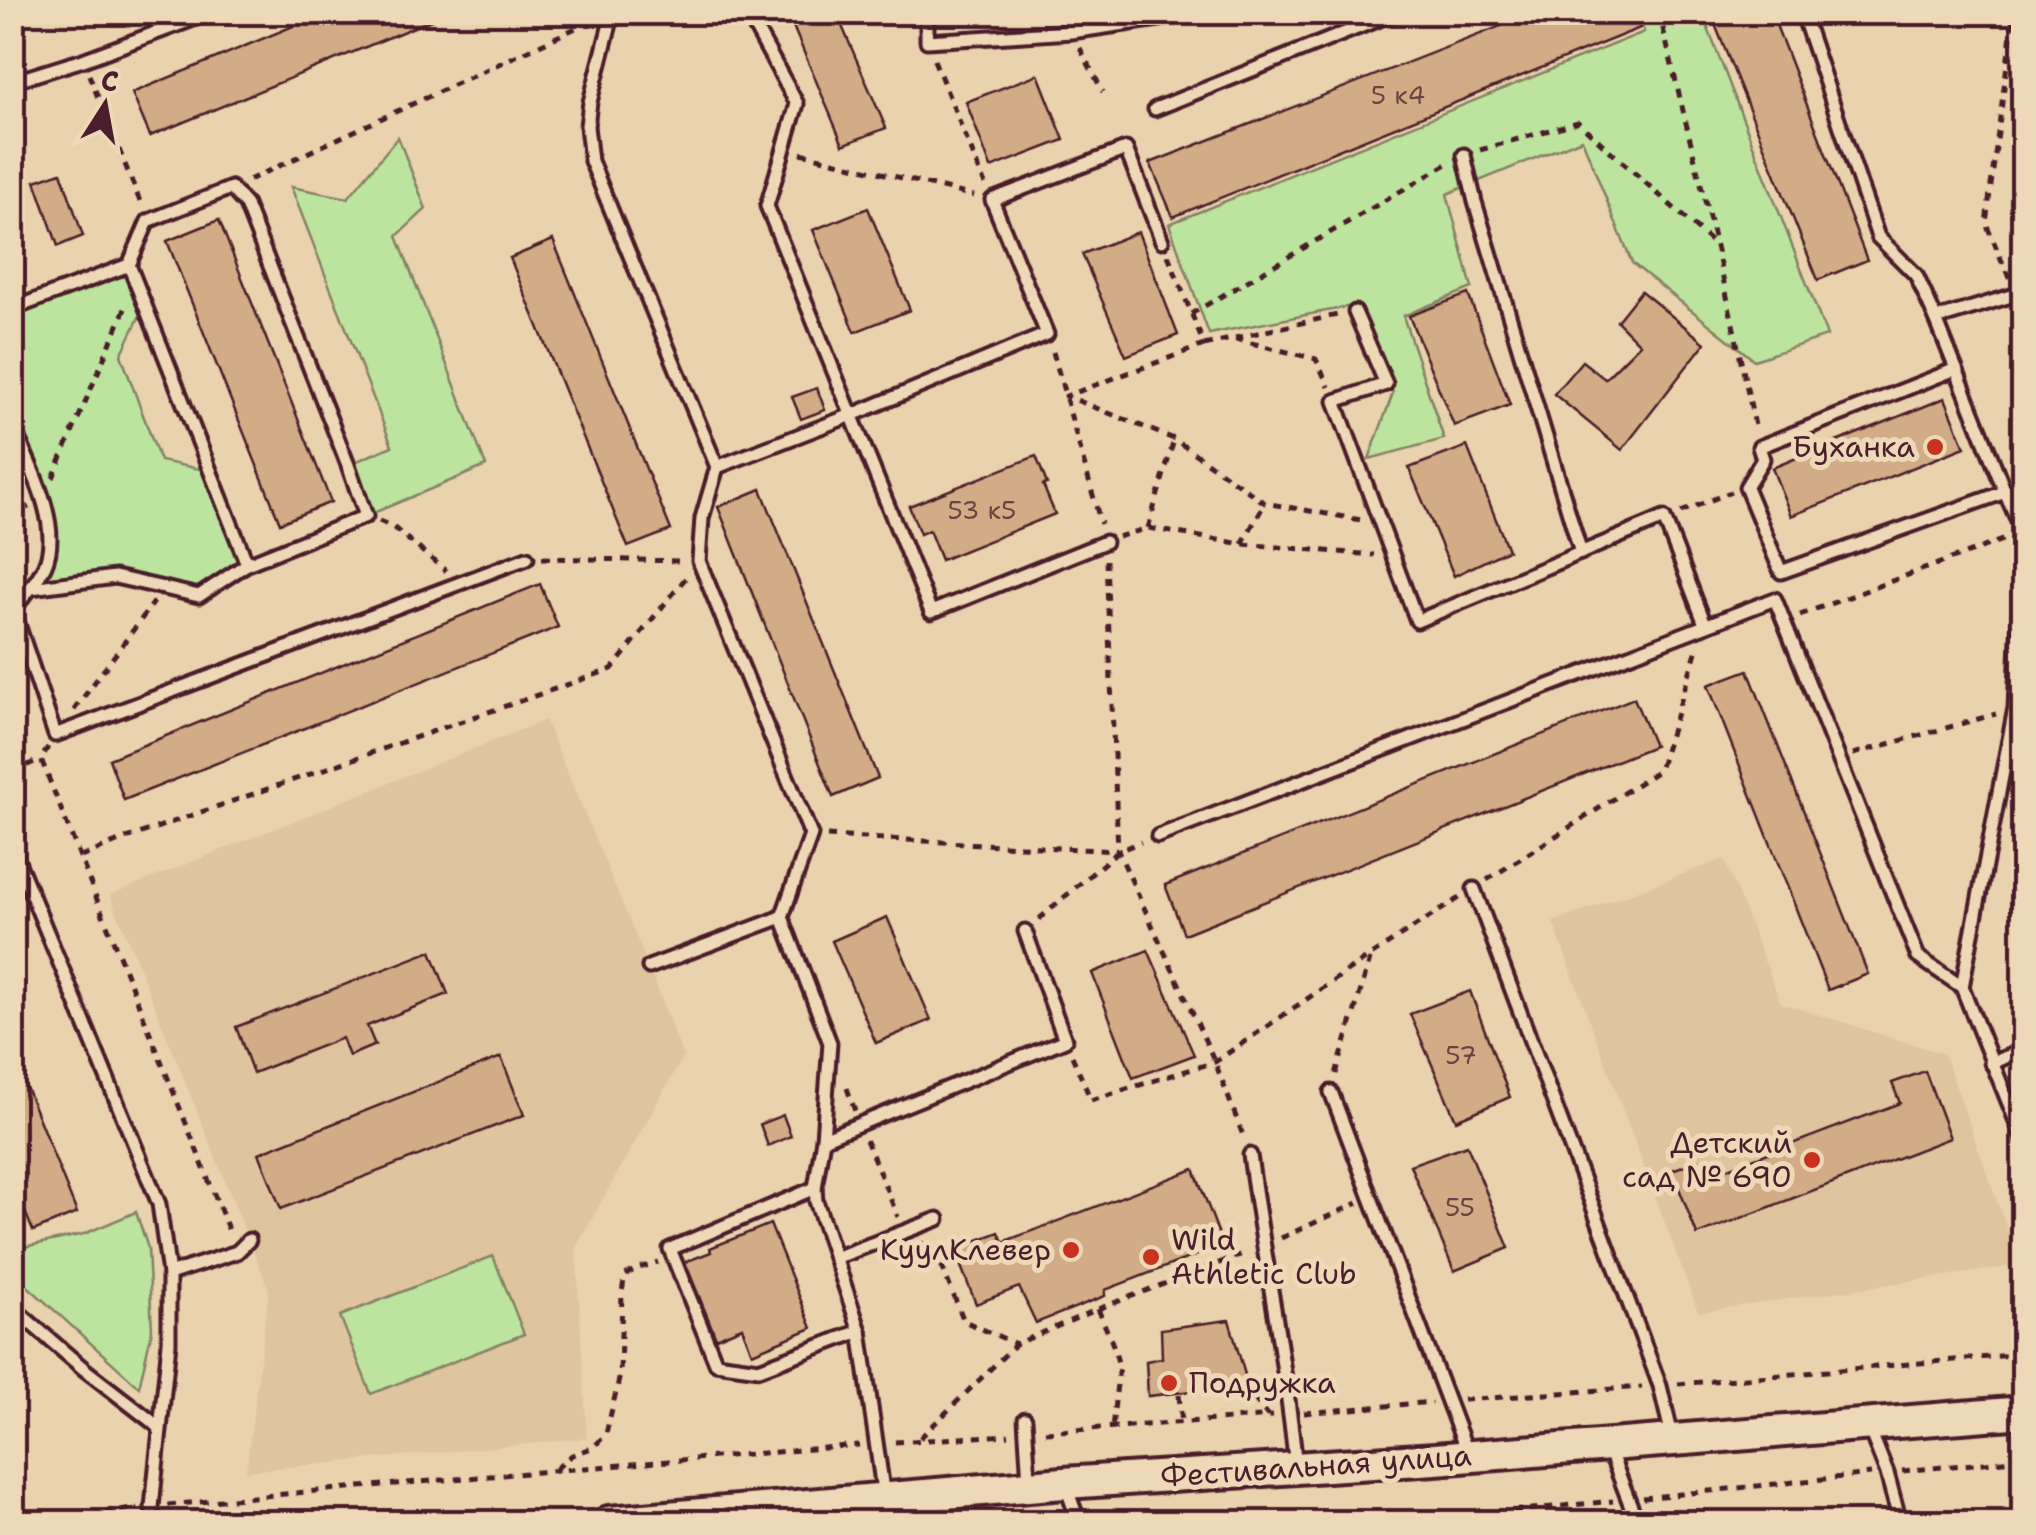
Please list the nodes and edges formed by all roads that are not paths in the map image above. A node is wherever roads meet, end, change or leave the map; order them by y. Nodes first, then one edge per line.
1 (212, 12) edge
2 (611, 12) edge
3 (747, 12) edge
4 (927, 12) edge
5 (1206, 12) edge
6 (1397, 12) edge
7 (1802, 12) edge
8 (12, 82) edge
9 (1154, 109) dead end
10 (1464, 154) dead end
11 (1162, 241) road end
12 (129, 265) junction
13 (2020, 294) edge
14 (12, 309) edge
15 (1354, 312) road end
16 (1936, 319) junction
17 (1956, 368) junction
18 (852, 415) junction
19 (12, 424) edge
20 (717, 467) junction
21 (2005, 492) junction
22 (2024, 492) edge
23 (2022, 532) edge
24 (1105, 542) road end
25 (1581, 553) junction
26 (526, 558) road end
27 (246, 564) junction
28 (32, 588) junction
29 (13, 610) edge
30 (1705, 624) junction
31 (1158, 836) dead end
32 (12, 848) edge
33 (1474, 889) road end
34 (782, 918) junction
35 (1026, 931) road end
36 (648, 967) dead end
37 (1962, 987) junction
38 (2024, 1050) edge
39 (1991, 1063) junction
40 (1330, 1092) road end
41 (823, 1139) junction
42 (2024, 1141) edge
43 (1250, 1155) road end
44 (815, 1188) junction
45 (938, 1219) dead end
46 (249, 1240) dead end
47 (835, 1258) junction
48 (169, 1274) junction
49 (12, 1307) edge
50 (860, 1331) junction
51 (2024, 1412) edge
52 (1024, 1419) dead end
53 (1868, 1426) junction
54 (159, 1428) junction
55 (1673, 1440) junction
56 (1608, 1445) junction
57 (1468, 1456) junction
58 (1296, 1468) junction
59 (1064, 1483) junction
60 (1029, 1486) junction
61 (884, 1499) junction
62 (786, 1515) edge
63 (153, 1522) edge
64 (609, 1522) edge
65 (1079, 1522) edge
66 (1638, 1522) edge
67 (1900, 1522) edge

1 - 8 lane
2 - 20 lane
3 - 18 lane
4 - 5 lane
6 - 9 lane
7 - 16 lane
10 - 25 lane
11 - 18 lane
12 - 14 lane
12 - 27 lane
12 - 27 lane
13 - 16 lane
15 - 25 lane
16 - 17 lane
17 - 21 lane
17 - 21 lane
18 - 20 lane
18 - 24 lane
19 - 28 lane
20 - 34 lane
21 - 22 lane
21 - 23 lane
23 - 37 lane
25 - 30 lane
26 - 29 lane
27 - 28 lane
28 - 29 lane
30 - 31 lane
30 - 37 lane
32 - 48 lane
33 - 55 lane
34 - 36 lane
34 - 41 lane
35 - 41 lane
37 - 39 lane
38 - 39 lane
39 - 42 lane
40 - 57 lane
41 - 44 lane
43 - 58 lane
44 - 47 lane
44 - 50 lane
45 - 47 lane
46 - 48 lane
47 - 50 lane
48 - 54 lane
49 - 54 lane
50 - 61 lane
51 - 53 street, Фестивальная улица
52 - 60 lane
53 - 55 street, Фестивальная улица
53 - 67 lane
54 - 63 lane
55 - 56 street, Фестивальная улица
56 - 57 street, Фестивальная улица
56 - 66 lane
57 - 58 street, Фестивальная улица
58 - 59 street, Фестивальная улица
59 - 60 street, Фестивальная улица
59 - 65 lane
60 - 61 street, Фестивальная улица
61 - 62 street, Фестивальная улица
62 - 64 street, Фестивальная улица

